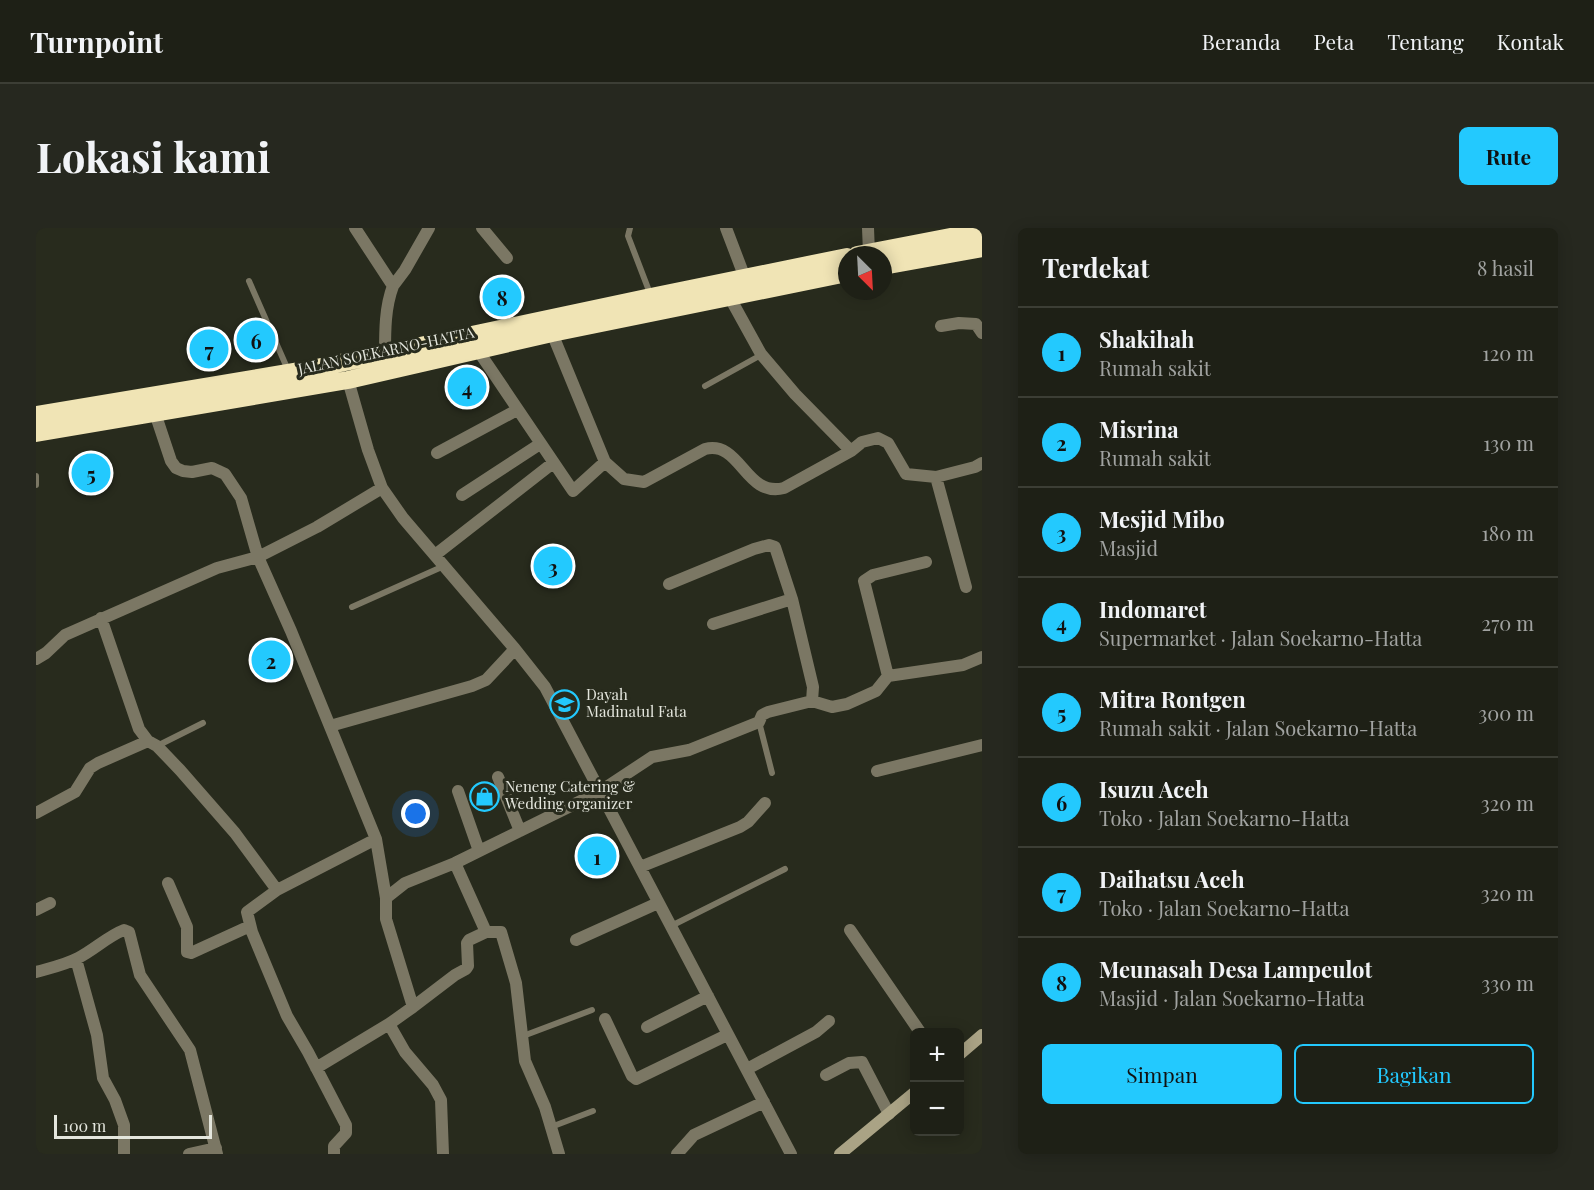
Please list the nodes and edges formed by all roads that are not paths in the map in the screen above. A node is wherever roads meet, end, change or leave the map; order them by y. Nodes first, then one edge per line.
1 (355, 228) edge
2 (429, 228) edge
3 (482, 228) edge
4 (630, 228) edge
5 (726, 228) edge
6 (868, 228) edge
7 (982, 231) edge
8 (865, 246) edge
9 (892, 248) edge
10 (982, 248) edge
11 (507, 258) dead end
12 (838, 259) edge
13 (892, 264) edge
14 (838, 275) edge
15 (746, 278) junction
16 (249, 281) dead end
17 (393, 286) junction
18 (729, 296) junction
19 (651, 297) junction
20 (941, 326) dead end
21 (552, 333) junction
22 (982, 333) edge
23 (477, 349) junction
24 (385, 354) junction
25 (761, 354) junction
26 (289, 373) junction
27 (348, 380) junction
28 (705, 386) dead end
29 (190, 398) junction
30 (517, 410) junction
31 (155, 413) junction
32 (36, 415) edge
33 (36, 433) edge
34 (540, 444) junction
35 (851, 451) junction
36 (437, 453) dead end
37 (605, 462) junction
38 (553, 463) junction
39 (982, 463) edge
40 (36, 476) edge
41 (936, 477) junction
42 (36, 485) edge
43 (382, 488) junction
44 (462, 495) dead end
45 (435, 555) junction
46 (258, 557) junction
47 (926, 562) dead end
48 (444, 566) junction
49 (669, 584) dead end
50 (966, 587) dead end
51 (792, 599) junction
52 (352, 607) dead end
53 (101, 618) junction
54 (713, 624) dead end
55 (515, 649) junction
56 (982, 657) edge
57 (36, 659) edge
58 (888, 676) junction
59 (812, 701) junction
60 (759, 722) junction
61 (203, 723) dead end
62 (330, 726) junction
63 (153, 743) junction
64 (982, 745) edge
65 (877, 771) dead end
66 (772, 773) dead end
67 (498, 777) dead end
68 (458, 791) dead end
69 (599, 792) junction
70 (765, 803) dead end
71 (36, 813) edge
72 (520, 831) junction
73 (376, 839) junction
74 (479, 851) junction
75 (455, 863) junction
76 (640, 867) junction
77 (785, 869) dead end
78 (168, 883) dead end
79 (277, 890) junction
80 (386, 898) junction
81 (50, 903) dead end
82 (658, 903) junction
83 (36, 910) edge
84 (250, 926) junction
85 (670, 927) junction
86 (850, 930) dead end
87 (486, 932) junction
88 (576, 939) dead end
89 (76, 959) junction
90 (36, 972) edge
91 (708, 996) junction
92 (413, 1007) junction
93 (592, 1010) dead end
94 (605, 1019) dead end
95 (829, 1021) dead end
96 (389, 1024) junction
97 (647, 1028) dead end
98 (917, 1028) edge
99 (728, 1035) junction
100 (982, 1035) edge
101 (523, 1036) junction
102 (964, 1051) edge
103 (316, 1068) junction
104 (747, 1069) junction
105 (826, 1075) dead end
106 (910, 1096) edge
107 (764, 1102) junction
108 (593, 1111) dead end
109 (890, 1114) junction
110 (551, 1127) junction
111 (217, 1151) edge
112 (124, 1154) edge
113 (189, 1154) edge
114 (334, 1154) edge
115 (443, 1154) edge
116 (559, 1154) edge
117 (677, 1154) edge
118 (791, 1154) edge
119 (840, 1154) edge

1 - 17 street
2 - 17 street
3 - 11 street
4 - 19 lane
5 - 15 street
6 - 8 street
7 - 9 highway
10 - 13 highway
12 - 15 highway, JALAN SOEKARNO-HATTA
14 - 18 highway, JALAN SOEKARNO-HATTA
15 - 19 highway, JALAN SOEKARNO-HATTA
16 - 26 lane
17 - 24 street
18 - 21 highway, JALAN SOEKARNO-HATTA
18 - 25 street
19 - 24 highway, JALAN SOEKARNO-HATTA
20 - 22 street
21 - 23 highway, JALAN SOEKARNO-HATTA
21 - 37 street
23 - 27 highway, JALAN SOEKARNO-HATTA
23 - 30 street
24 - 26 highway, JALAN SOEKARNO-HATTA
25 - 28 lane
25 - 35 street
26 - 29 highway, JALAN SOEKARNO-HATTA
27 - 29 highway, JALAN SOEKARNO-HATTA
27 - 43 street
29 - 31 highway, JALAN SOEKARNO-HATTA
29 - 32 highway, JALAN SOEKARNO-HATTA
30 - 34 street
30 - 36 street
31 - 33 highway, JALAN SOEKARNO-HATTA
31 - 46 street
34 - 38 street
34 - 44 street
35 - 37 street
35 - 41 street
37 - 38 street
38 - 45 street
39 - 41 street
40 - 42 lane
41 - 50 street
43 - 45 street
43 - 46 street
45 - 48 street
46 - 53 street
46 - 62 street
47 - 58 street
48 - 52 lane
48 - 55 street
49 - 51 street
51 - 54 street
51 - 59 street
53 - 57 street
53 - 63 street
55 - 62 street
55 - 69 street
56 - 58 street
58 - 59 street
59 - 60 street
60 - 66 lane
60 - 69 street
61 - 63 lane
62 - 73 street
63 - 71 street
63 - 79 street
64 - 65 street
67 - 72 street
68 - 74 street
69 - 72 street
69 - 76 street
70 - 76 street
72 - 74 street
73 - 79 street
73 - 80 street
74 - 75 street
75 - 80 street
75 - 87 street
76 - 82 street
77 - 85 lane
78 - 84 street
79 - 84 street
80 - 92 street
81 - 83 street
82 - 85 street
82 - 88 street
84 - 103 street
85 - 91 street
86 - 98 street
87 - 92 street
87 - 101 street
89 - 90 street
89 - 111 street
89 - 112 street
91 - 97 street
91 - 99 street
92 - 96 street
93 - 101 lane
94 - 99 street
95 - 104 street
96 - 103 street
96 - 115 street
99 - 104 street
100 - 102 street
101 - 110 street
103 - 114 street
104 - 107 street
105 - 109 street
106 - 109 street
107 - 117 street
107 - 118 street
108 - 110 lane
109 - 119 street
110 - 116 street
111 - 113 street

